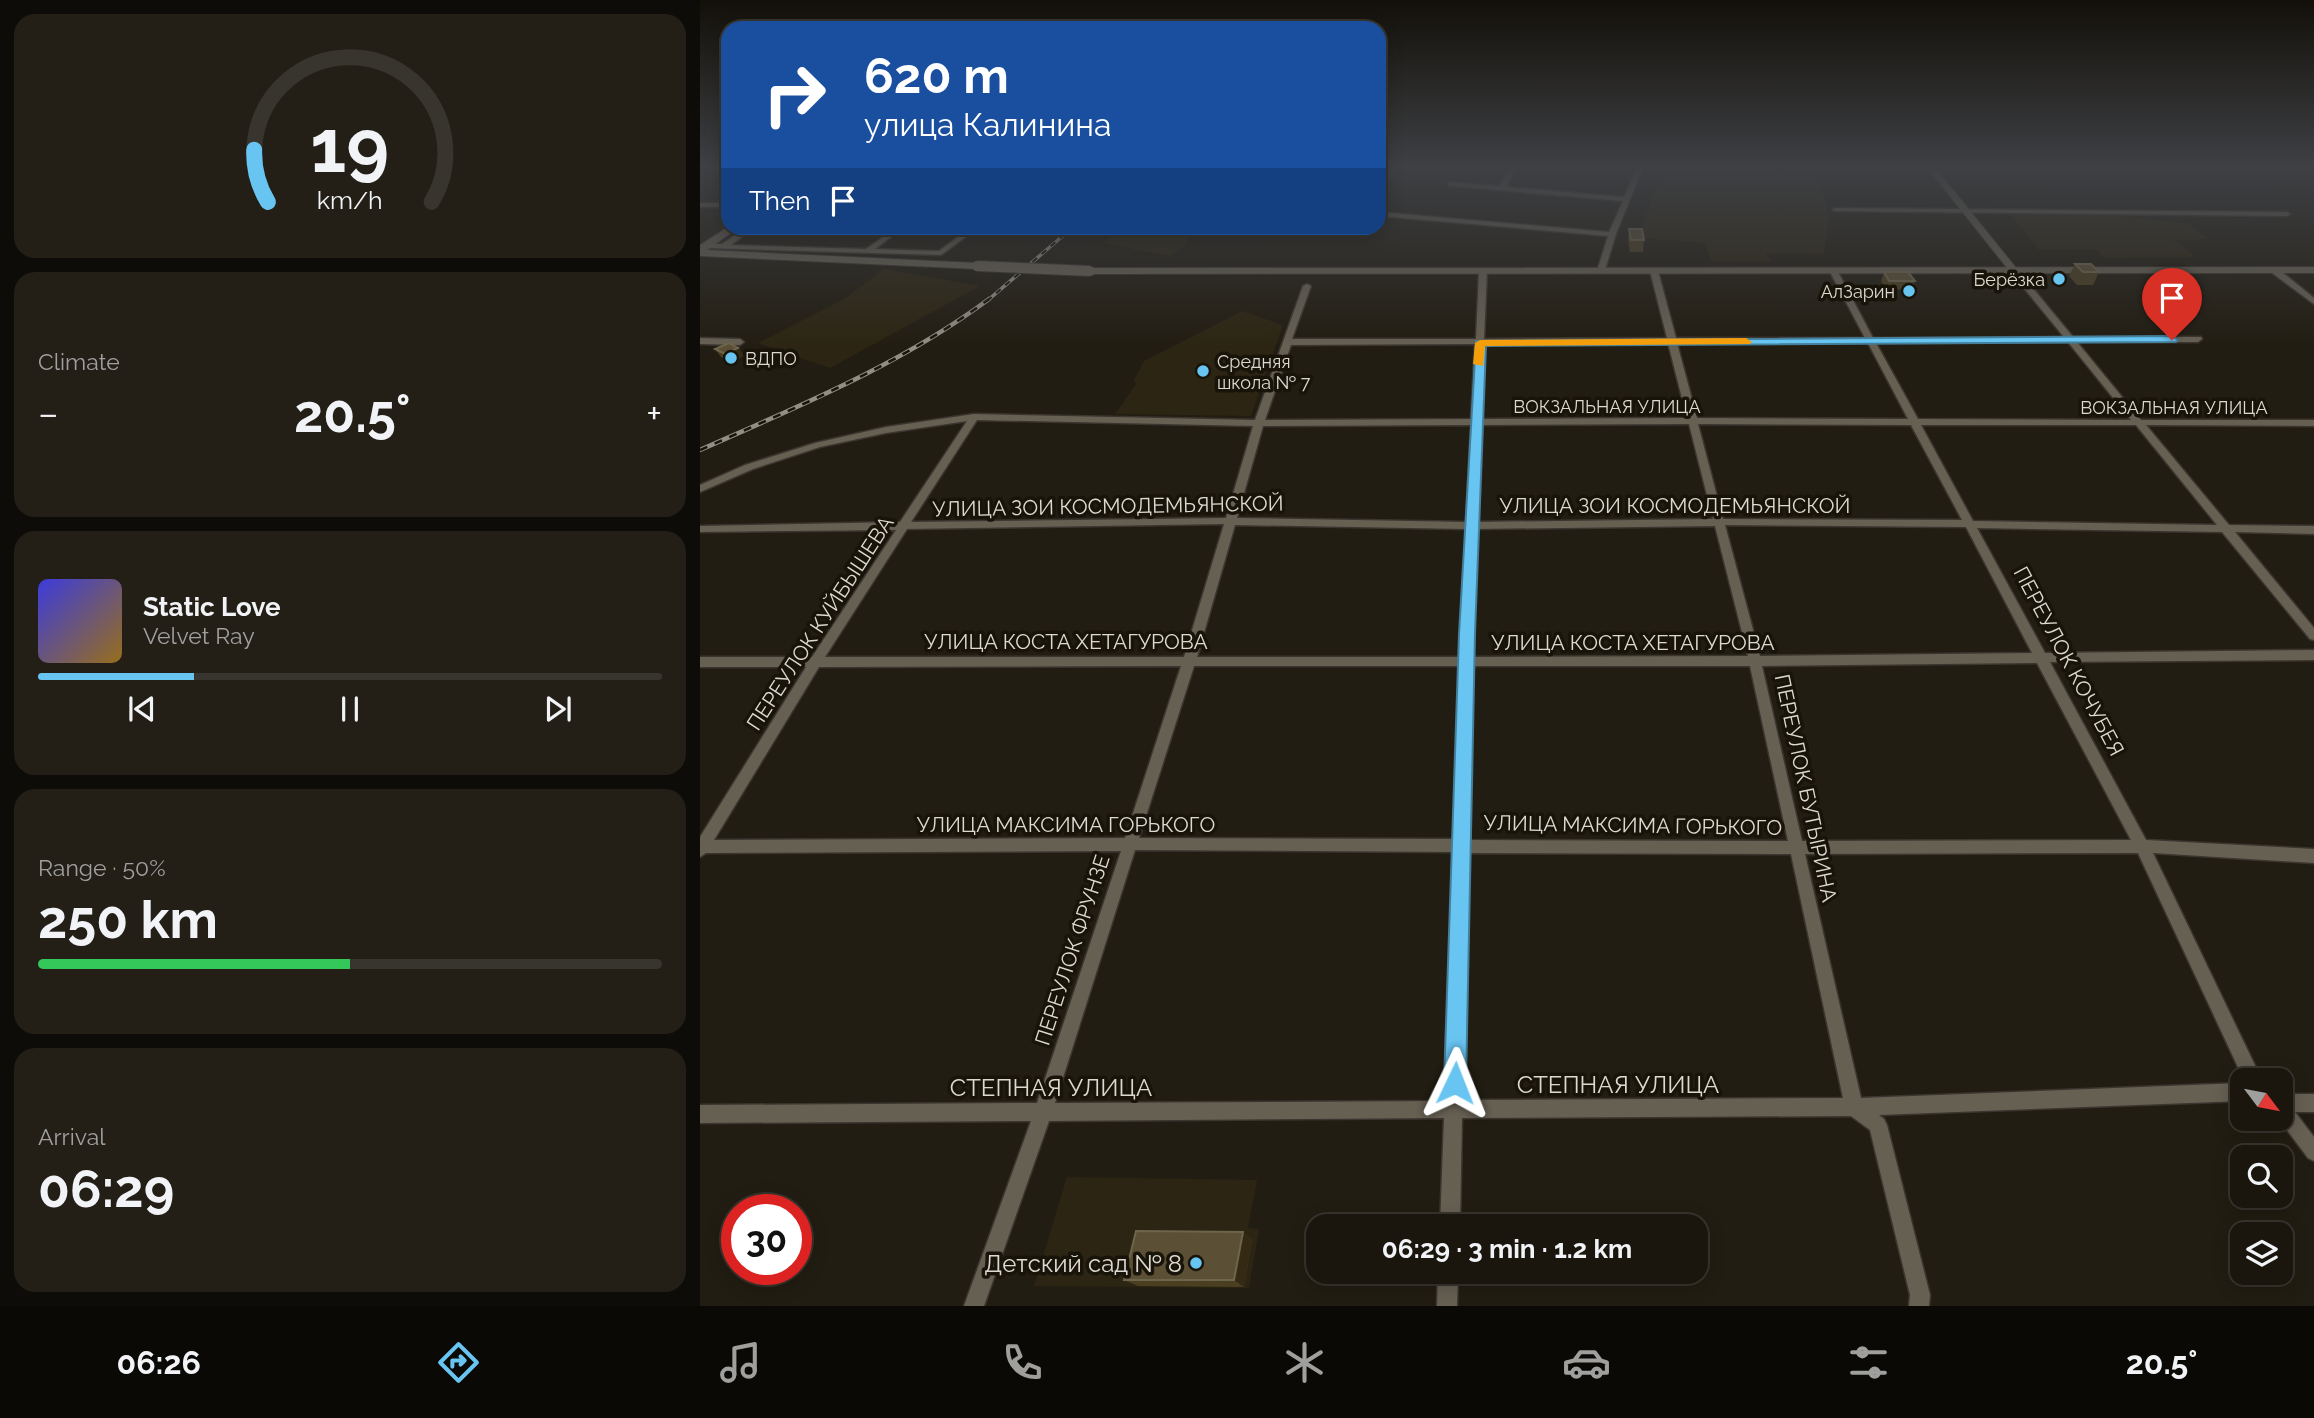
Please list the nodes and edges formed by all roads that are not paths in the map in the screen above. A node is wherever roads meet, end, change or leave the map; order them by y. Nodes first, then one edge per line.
1 (1518, 226) edge
2 (1615, 226) edge
3 (1978, 226) edge
4 (1612, 234) junction
5 (723, 235) edge
6 (740, 235) edge
7 (890, 235) edge
8 (965, 235) edge
9 (724, 246) junction
10 (702, 250) edge
11 (867, 251) junction
12 (1833, 270) junction
13 (2274, 270) junction
14 (2314, 270) edge
15 (1483, 271) junction
16 (1601, 271) junction
17 (1654, 271) junction
18 (2014, 271) junction
19 (1307, 286) dead end
20 (2314, 302) edge
21 (2198, 339) dead end
22 (1868, 340) junction
23 (700, 341) edge
24 (2069, 341) junction
25 (740, 342) dead end
26 (1289, 342) junction
27 (1673, 342) junction
28 (1480, 343) junction
29 (974, 418) junction
30 (1694, 421) junction
31 (1475, 422) junction
32 (1914, 422) junction
33 (1259, 423) junction
34 (2314, 423) edge
35 (2141, 424) junction
36 (700, 489) edge
37 (1228, 521) junction
38 (1721, 522) junction
39 (1968, 524) junction
40 (1471, 526) junction
41 (2226, 527) junction
42 (904, 528) junction
43 (700, 529) edge
44 (2314, 530) edge
45 (2314, 636) edge
46 (2314, 655) edge
47 (2042, 657) junction
48 (1190, 659) junction
49 (816, 661) junction
50 (1466, 661) junction
51 (1755, 661) junction
52 (700, 662) edge
53 (1128, 844) junction
54 (1462, 844) junction
55 (2142, 846) junction
56 (701, 848) edge
57 (1796, 848) junction
58 (2314, 856) edge
59 (2247, 1068) edge
60 (2230, 1092) edge
61 (2314, 1103) edge
62 (2293, 1104) edge
63 (1854, 1107) junction
64 (1454, 1109) junction
65 (1043, 1112) junction
66 (700, 1114) edge
67 (2293, 1121) edge
68 (2314, 1152) edge
69 (1450, 1214) edge
70 (1448, 1284) edge
71 (974, 1306) edge
72 (1447, 1306) edge
73 (1919, 1306) edge

1 - 4 street
2 - 4 street
3 - 18 street
4 - 16 street
5 - 10 main road
6 - 9 street
7 - 11 street
8 - 11 street
9 - 10 street
9 - 11 street
10 - 15 main road, bridge
12 - 17 main road
12 - 18 main road
12 - 22 street, ПЕРЕУЛОК КОЧУБЕЯ
13 - 14 main road
13 - 18 main road
13 - 20 street
15 - 16 main road
15 - 28 street
16 - 17 main road
17 - 27 street, ПЕРЕУЛОК БУТЫРИНА
18 - 24 street
19 - 26 street, ПЕРЕУЛОК ФРУНЗЕ
21 - 24 street
22 - 24 street
22 - 27 street
22 - 32 street, ПЕРЕУЛОК КОЧУБЕЯ
23 - 25 street
24 - 35 street
26 - 28 street
26 - 33 street, ПЕРЕУЛОК ФРУНЗЕ
27 - 28 street
27 - 30 street, ПЕРЕУЛОК БУТЫРИНА
28 - 31 street
29 - 33 street, ВОКЗАЛЬНАЯ УЛИЦА
29 - 36 street, ВОКЗАЛЬНАЯ УЛИЦА
29 - 42 street, ПЕРЕУЛОК КУЙБЫШЕВА
30 - 31 street, ВОКЗАЛЬНАЯ УЛИЦА
30 - 32 street, ВОКЗАЛЬНАЯ УЛИЦА
30 - 38 street, ПЕРЕУЛОК БУТЫРИНА
31 - 33 street, ВОКЗАЛЬНАЯ УЛИЦА
31 - 40 street
32 - 35 street, ВОКЗАЛЬНАЯ УЛИЦА
32 - 39 street, ПЕРЕУЛОК КОЧУБЕЯ
33 - 37 street, ПЕРЕУЛОК ФРУНЗЕ
34 - 35 street, ВОКЗАЛЬНАЯ УЛИЦА
35 - 41 street
37 - 40 street, УЛИЦА ЗОИ КОСМОДЕМЬЯНСКОЙ
37 - 42 street, УЛИЦА ЗОИ КОСМОДЕМЬЯНСКОЙ
37 - 48 street, ПЕРЕУЛОК ФРУНЗЕ
38 - 39 street, УЛИЦА ЗОИ КОСМОДЕМЬЯНСКОЙ
38 - 40 street, УЛИЦА ЗОИ КОСМОДЕМЬЯНСКОЙ
38 - 51 street, ПЕРЕУЛОК БУТЫРИНА
39 - 41 street, УЛИЦА ЗОИ КОСМОДЕМЬЯНСКОЙ
39 - 47 street, ПЕРЕУЛОК КОЧУБЕЯ
40 - 50 street
41 - 44 street, УЛИЦА ЗОИ КОСМОДЕМЬЯНСКОЙ
41 - 45 street
42 - 43 street, УЛИЦА ЗОИ КОСМОДЕМЬЯНСКОЙ
42 - 49 street, ПЕРЕУЛОК КУЙБЫШЕВА
46 - 47 street, УЛИЦА КОСТА ХЕТАГУРОВА
47 - 51 street, УЛИЦА КОСТА ХЕТАГУРОВА
47 - 55 street, ПЕРЕУЛОК КОЧУБЕЯ
48 - 49 street, УЛИЦА КОСТА ХЕТАГУРОВА
48 - 50 street, УЛИЦА КОСТА ХЕТАГУРОВА
48 - 53 street, ПЕРЕУЛОК ФРУНЗЕ
49 - 52 street, УЛИЦА КОСТА ХЕТАГУРОВА
49 - 56 street, ПЕРЕУЛОК КУЙБЫШЕВА
50 - 51 street, УЛИЦА КОСТА ХЕТАГУРОВА
50 - 54 street
51 - 57 street, ПЕРЕУЛОК БУТЫРИНА
53 - 54 street, УЛИЦА МАКСИМА ГОРЬКОГО
53 - 56 street, УЛИЦА МАКСИМА ГОРЬКОГО
53 - 65 street, ПЕРЕУЛОК ФРУНЗЕ
54 - 57 street, УЛИЦА МАКСИМА ГОРЬКОГО
54 - 64 street
55 - 57 street, УЛИЦА МАКСИМА ГОРЬКОГО
55 - 58 street, УЛИЦА МАКСИМА ГОРЬКОГО
55 - 59 street, ПЕРЕУЛОК КОЧУБЕЯ
57 - 63 street, ПЕРЕУЛОК БУТЫРИНА
60 - 63 street, СТЕПНАЯ УЛИЦА
61 - 62 street
63 - 64 street, СТЕПНАЯ УЛИЦА
63 - 73 street
64 - 65 street, СТЕПНАЯ УЛИЦА
64 - 69 street
65 - 66 street, СТЕПНАЯ УЛИЦА
65 - 71 street, ПЕРЕУЛОК ФРУНЗЕ
67 - 68 street
70 - 72 street

